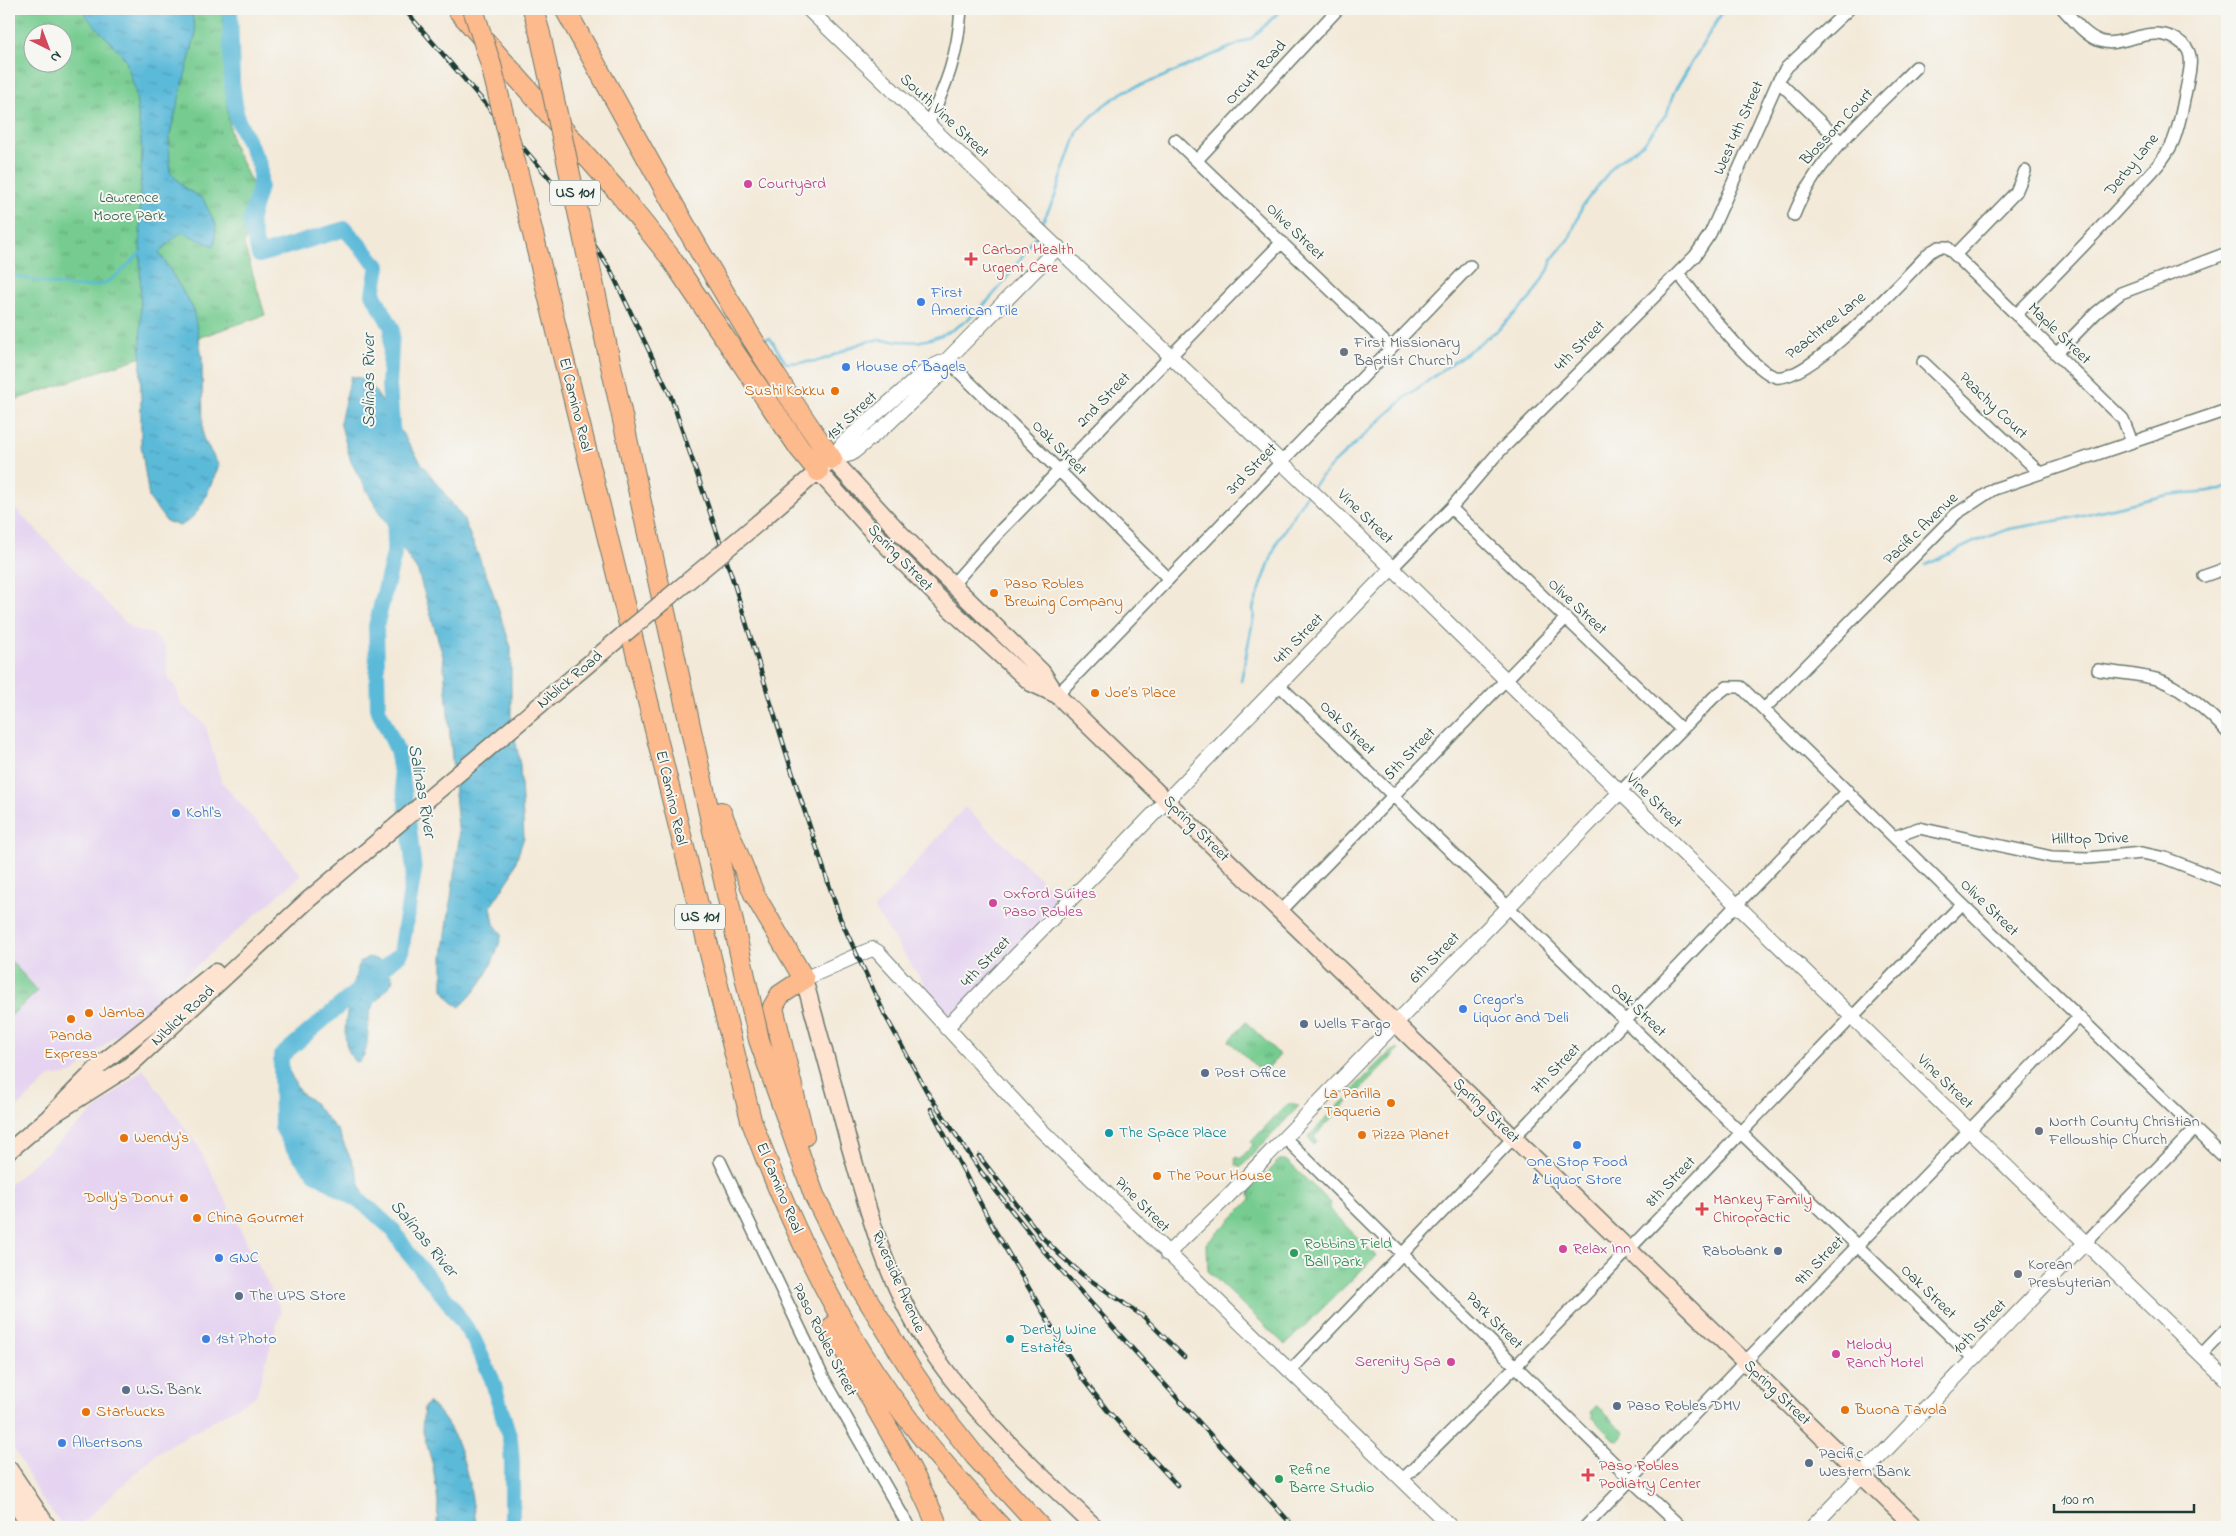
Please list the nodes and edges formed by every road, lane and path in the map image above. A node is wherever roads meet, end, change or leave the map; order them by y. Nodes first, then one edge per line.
1 (456, 9) edge
2 (473, 9) edge
3 (533, 9) edge
4 (565, 9) edge
5 (808, 9) edge
6 (961, 9) edge
7 (1338, 9) edge
8 (1849, 9) edge
9 (2064, 9) edge
10 (1916, 67) dead end
11 (1778, 81) junction
12 (928, 124) junction
13 (1175, 140) dead end
14 (1842, 143) junction
15 (1197, 160) junction
16 (2025, 171) dead end
17 (1794, 216) dead end
18 (1282, 242) junction
19 (1058, 247) junction
20 (2227, 253) edge
21 (1956, 254) junction
22 (1470, 266) dead end
23 (1678, 273) junction
24 (2016, 315) junction
25 (1390, 348) junction
26 (2056, 354) junction
27 (1170, 355) junction
28 (947, 360) junction
29 (1923, 362) dead end
30 (2227, 410) edge
31 (2132, 442) junction
32 (1282, 461) junction
33 (825, 465) junction
34 (1059, 470) junction
35 (2040, 474) junction
36 (1451, 508) junction
37 (1392, 568) junction
38 (2227, 568) edge
39 (2204, 576) dead end
40 (1169, 579) junction
41 (952, 584) junction
42 (1565, 619) junction
43 (671, 640) junction
44 (2098, 670) dead end
45 (1505, 680) junction
46 (1279, 685) junction
47 (1727, 687) joint
48 (1057, 695) junction
49 (1765, 708) junction
50 (1681, 728) junction
51 (2227, 732) edge
52 (1848, 791) junction
53 (1620, 792) junction
54 (1392, 795) junction
55 (1167, 800) junction
56 (1894, 837) junction
57 (2227, 882) edge
58 (1962, 904) junction
59 (1738, 905) junction
60 (1509, 907) junction
61 (1280, 912) junction
62 (804, 979) junction
63 (1852, 1016) junction
64 (2079, 1017) junction
65 (1626, 1020) junction
66 (1395, 1024) junction
67 (946, 1028) junction
68 (1969, 1130) junction
69 (2195, 1130) junction
70 (1741, 1133) junction
71 (1285, 1138) junction
72 (1513, 1138) junction
73 (9, 1151) edge
74 (2227, 1160) edge
75 (720, 1162) dead end
76 (814, 1195) junction
77 (2085, 1243) junction
78 (1857, 1246) junction
79 (804, 1247) junction
80 (1630, 1250) junction
81 (1403, 1253) junction
82 (1167, 1254) junction
83 (2227, 1328) edge
84 (2201, 1354) junction
85 (1974, 1359) junction
86 (1745, 1362) junction
87 (1516, 1366) junction
88 (1290, 1371) junction
89 (2227, 1380) edge
90 (9, 1469) edge
91 (1861, 1475) junction
92 (1402, 1480) junction
93 (1630, 1480) junction
94 (9, 1495) edge
95 (37, 1526) edge
96 (909, 1527) edge
97 (938, 1527) edge
98 (1001, 1527) edge
99 (1040, 1527) edge
100 (1095, 1527) edge
101 (1451, 1527) edge
102 (1585, 1527) edge
103 (1681, 1527) edge
104 (1812, 1527) edge
105 (1915, 1527) edge

1 - 33 highway
2 - 79 highway, El Camino Real / US 101, bridge
3 - 43 highway, El Camino Real / US 101, bridge
4 - 33 highway
5 - 12 street, South Vine Street
6 - 12 street
7 - 15 street, Orcutt Road
8 - 11 street, West 4th Street
9 - 24 street, Derby Lane
10 - 14 street, Blossom Court
11 - 14 street
11 - 23 street, West 4th Street
12 - 19 street, South Vine Street
13 - 15 street, Olive Street
14 - 17 street, Blossom Court
15 - 18 street, Olive Street
16 - 21 street
18 - 25 street, Olive Street
18 - 27 street, 2nd Street
19 - 27 street, Vine Street
19 - 28 street, 1st Street
20 - 26 street
21 - 23 street, Peachtree Lane
21 - 24 street, Maple Street
22 - 25 street, 3rd Street
23 - 36 street, 4th Street
24 - 26 street, Maple Street
25 - 32 street, 3rd Street
26 - 31 street, Maple Street
27 - 32 street, Vine Street
27 - 34 street, 2nd Street
28 - 33 street, 1st Street
28 - 34 street, Oak Street
29 - 35 street, Peachy Court
30 - 31 street, Pacific Avenue
31 - 35 street, Pacific Avenue
32 - 37 street, Vine Street
32 - 40 street, 3rd Street
33 - 41 main road, Spring Street
33 - 48 main road, Spring Street
33 - 73 main road, Niblick Road, bridge
34 - 40 street, Oak Street
34 - 41 street, 2nd Street
35 - 49 street, Pacific Avenue
36 - 37 street, 4th Street
36 - 42 street, Olive Street
37 - 45 street, Vine Street
37 - 46 street, 4th Street
38 - 39 street
40 - 48 street, 3rd Street
41 - 48 main road, Spring Street
42 - 45 street, 5th Street
42 - 50 street, Olive Street
43 - 62 highway
43 - 76 highway, El Camino Real / US 101
44 - 51 street
45 - 53 street, Vine Street
45 - 54 street, 5th Street
46 - 54 street, Oak Street
46 - 55 street, 4th Street
47 - 49 street, Olive Street
47 - 50 street, 6th Street
48 - 55 main road, Spring Street
49 - 52 street, Olive Street
50 - 53 street, 6th Street
52 - 56 street, Olive Street
52 - 59 street, 7th Street
53 - 59 street, Vine Street
53 - 60 street, 6th Street
54 - 60 street, Oak Street
54 - 61 street, 5th Street
55 - 61 main road, Spring Street
55 - 67 street, 4th Street
56 - 57 street, Hilltop Drive
56 - 58 street, Olive Street
58 - 63 street, 8th Street
58 - 64 street, Olive Street
59 - 63 street, Vine Street
59 - 65 street, 7th Street
60 - 65 street, Oak Street
60 - 66 street, 6th Street
61 - 66 main road, Spring Street
62 - 67 street, Pine Street
62 - 76 highway
62 - 100 main road, Riverside Avenue
63 - 68 street, Vine Street
63 - 70 street, 8th Street
64 - 68 street, 9th Street
64 - 69 street, Olive Street
65 - 70 street, Oak Street
65 - 72 street, 7th Street
66 - 71 street, 6th Street
66 - 72 main road, Spring Street
67 - 82 street, Pine Street
68 - 77 street, Vine Street
68 - 78 street, 9th Street
69 - 74 street, Olive Street
69 - 77 street, 10th Street
70 - 78 street, Oak Street
70 - 80 street, 8th Street
71 - 81 street, Park Street
71 - 82 street, 6th Street
72 - 80 main road, Spring Street
72 - 81 street, 7th Street
75 - 96 street, Paso Robles Street
76 - 99 highway, El Camino Real / US 101
77 - 84 street, Vine Street
77 - 85 street, 10th Street
78 - 85 street, Oak Street
78 - 86 street, 9th Street
79 - 97 highway
79 - 98 highway, El Camino Real / US 101
80 - 86 main road, Spring Street
80 - 87 street, 8th Street
81 - 87 street, Park Street
81 - 88 street, 7th Street
82 - 88 street, Pine Street
83 - 84 street
84 - 89 street, Vine Street
85 - 91 street, 10th Street
86 - 91 main road, Spring Street
86 - 93 street, 9th Street
87 - 92 street, 8th Street
87 - 93 street, Park Street
88 - 92 street, Pine Street
90 - 95 main road
91 - 104 street, 10th Street
91 - 105 main road, Spring Street
92 - 101 street, Pine Street
93 - 102 street, 9th Street
93 - 103 street, Park Street
94 - 95 main road

